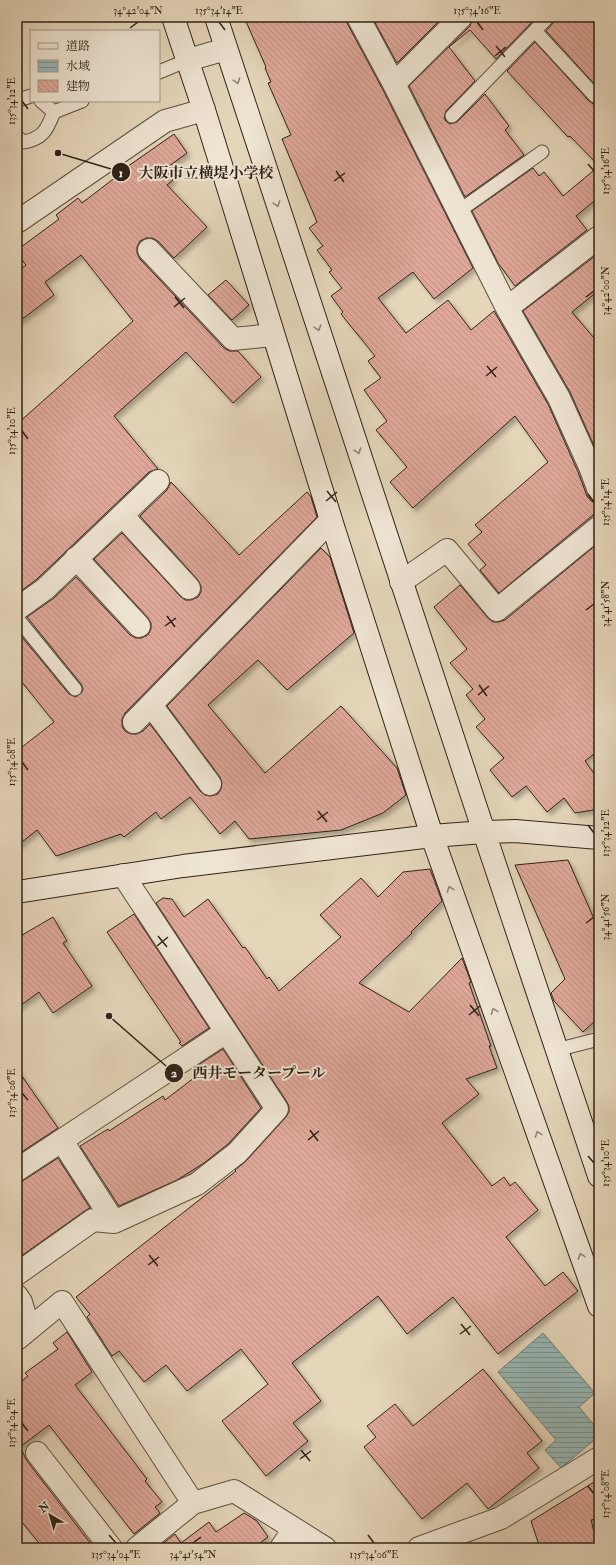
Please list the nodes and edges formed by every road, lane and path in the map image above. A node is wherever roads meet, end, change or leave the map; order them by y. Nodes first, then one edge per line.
1 (173, 17) edge
2 (216, 17) edge
3 (358, 17) edge
4 (461, 17) edge
5 (548, 17) edge
6 (535, 31) junction
7 (226, 49) junction
8 (188, 60) junction
9 (160, 72) edge
10 (394, 84) junction
11 (30, 96) edge
12 (595, 96) dead end
13 (17, 101) edge
14 (42, 102) edge
15 (79, 102) edge
16 (204, 110) junction
17 (54, 112) junction
18 (452, 116) dead end
19 (17, 137) edge
20 (542, 152) dead end
21 (459, 211) junction
22 (17, 222) edge
23 (599, 237) edge
24 (149, 250) dead end
25 (507, 308) junction
26 (273, 335) junction
27 (158, 481) dead end
28 (599, 491) edge
29 (122, 515) junction
30 (331, 520) junction
31 (599, 527) edge
32 (76, 558) junction
33 (401, 582) junction
34 (189, 588) dead end
35 (17, 609) edge
36 (17, 618) edge
37 (139, 626) dead end
38 (74, 689) dead end
39 (151, 705) junction
40 (134, 722) dead end
41 (210, 784) dead end
42 (484, 832) junction
43 (432, 836) junction
44 (599, 838) edge
45 (123, 875) junction
46 (17, 892) edge
47 (226, 1032) junction
48 (599, 1039) edge
49 (556, 1050) junction
50 (62, 1141) junction
51 (17, 1170) edge
52 (599, 1176) edge
53 (114, 1222) junction
54 (17, 1274) edge
55 (17, 1296) edge
56 (599, 1306) edge
57 (23, 1334) edge
58 (37, 1453) dead end
59 (599, 1458) edge
60 (193, 1503) junction
61 (294, 1529) junction
62 (111, 1548) edge
63 (137, 1548) edge
64 (281, 1548) edge
65 (325, 1548) edge
66 (418, 1548) edge

1 - 8 street
2 - 7 street
3 - 10 street
4 - 10 street
5 - 6 lane
6 - 12 lane
6 - 18 lane
7 - 8 street
7 -> 33 street
8 - 9 lane
8 - 16 street
10 - 21 street
11 - 13 lane
14 - 17 lane
15 - 17 lane
16 - 22 street
16 - 26 street
17 - 19 lane
20 - 21 lane
21 - 25 street
23 - 25 street
24 - 26 street
25 - 28 street
26 - 30 street
27 - 29 street
29 - 32 street
29 - 34 street
30 - 39 street
30 - 43 street
31 - 33 street
32 - 35 street
32 - 37 street
33 - 42 street
36 - 38 lane
39 - 40 street
39 - 41 street
42 - 43 street
42 - 44 street
42 - 49 street
43 - 45 street
56 -> 43 street
45 - 46 street
45 - 47 street
47 - 50 street
47 - 53 street
48 - 49 lane
49 - 52 street
50 - 51 street
50 - 53 street
53 - 54 street
55 - 57 street
57 - 60 street
58 - 62 street
59 - 66 street
60 - 61 street
60 - 63 street
61 - 64 street
61 - 65 street

